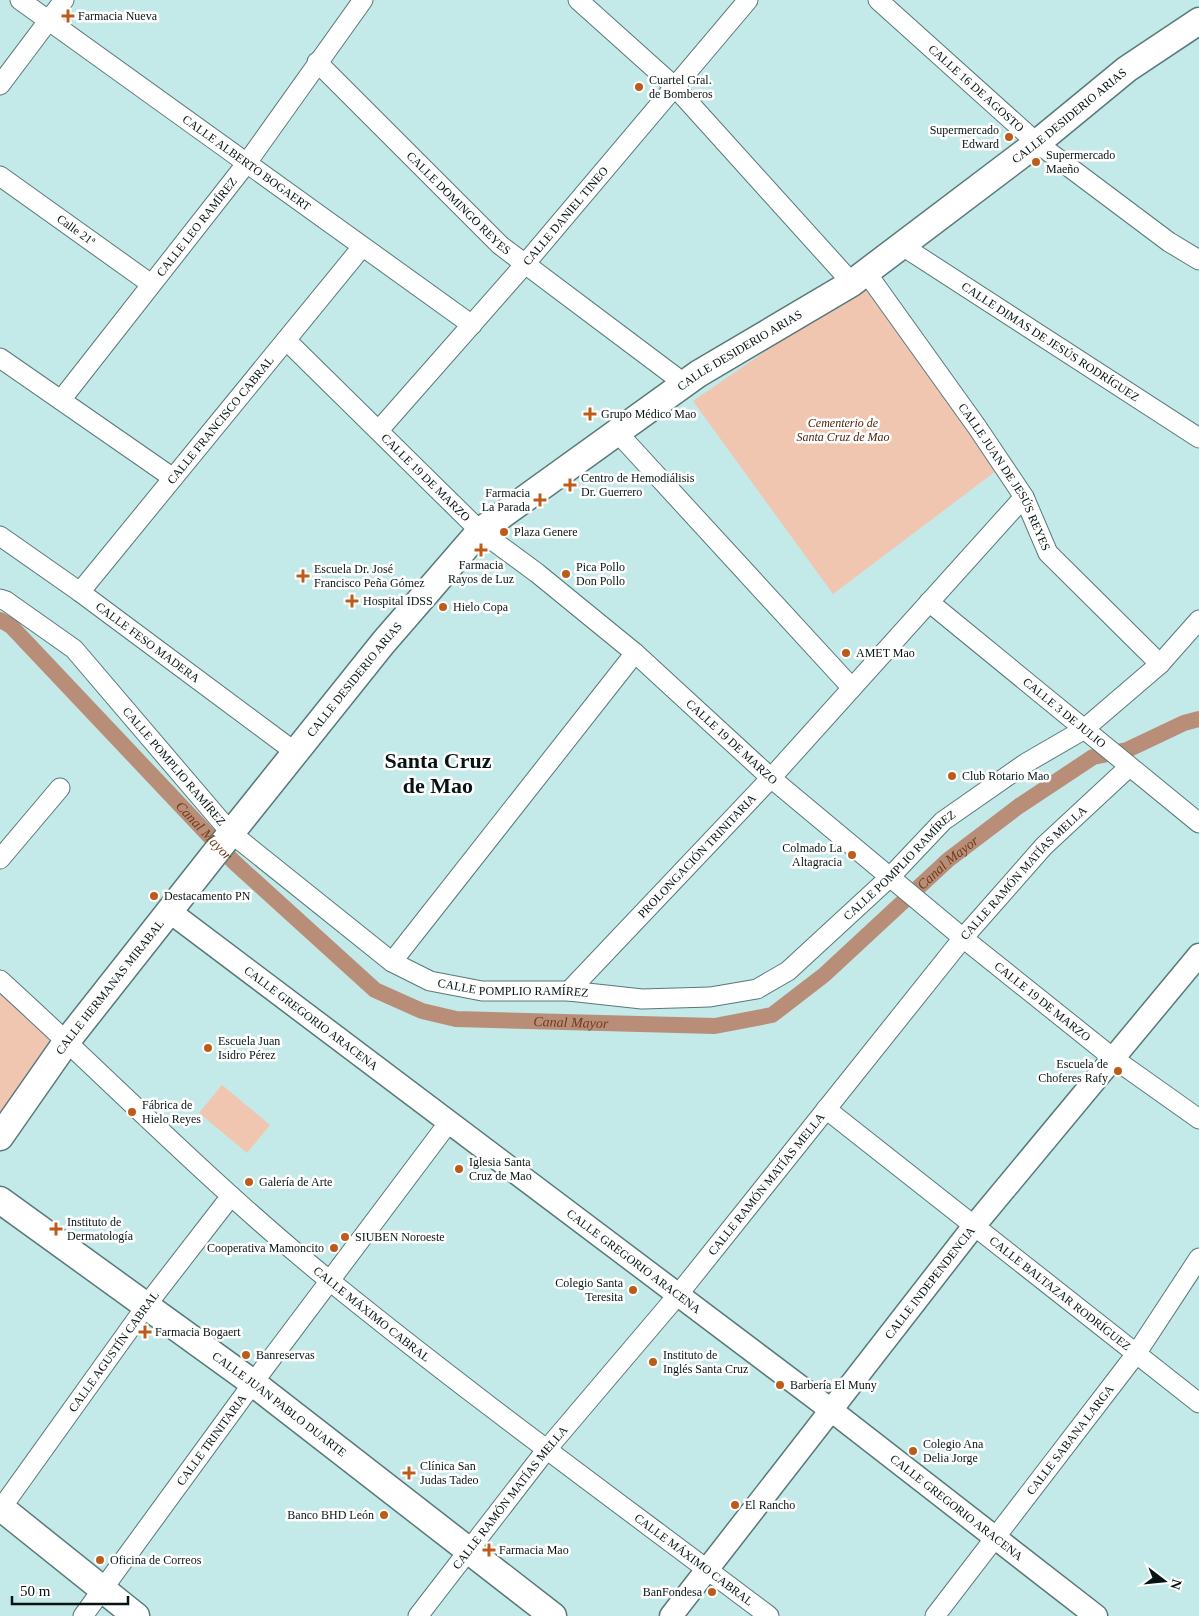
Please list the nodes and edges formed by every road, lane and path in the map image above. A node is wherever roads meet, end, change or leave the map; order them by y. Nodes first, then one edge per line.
1 (20, 0) edge
2 (64, 0) edge
3 (363, 0) edge
4 (578, 0) edge
5 (748, 0) edge
6 (878, 0) edge
7 (48, 21) junction
8 (1199, 21) edge
9 (317, 62) junction
10 (0, 84) edge
11 (675, 87) junction
12 (1036, 143) junction
13 (246, 164) junction
14 (0, 176) edge
15 (901, 245) junction
16 (362, 247) junction
17 (1199, 260) edge
18 (525, 264) junction
19 (859, 278) junction
20 (151, 284) junction
21 (472, 324) junction
22 (286, 340) junction
23 (0, 358) edge
24 (685, 384) junction
25 (61, 400) junction
26 (379, 430) junction
27 (616, 432) junction
28 (1199, 438) edge
29 (174, 478) junction
30 (1024, 497) junction
31 (480, 531) junction
32 (0, 536) edge
33 (80, 592) junction
34 (0, 599) edge
35 (929, 602) junction
36 (1199, 620) edge
37 (635, 653) junction
38 (1160, 664) junction
39 (852, 688) junction
40 (1090, 736) junction
41 (295, 752) junction
42 (1126, 765) junction
43 (771, 778) junction
44 (60, 788) dead end
45 (1199, 823) edge
46 (223, 843) junction
47 (0, 860) edge
48 (896, 882) junction
49 (169, 911) junction
50 (963, 938) junction
51 (1199, 955) edge
52 (392, 962) junction
53 (0, 980) edge
54 (569, 991) junction
55 (67, 1041) junction
56 (1113, 1058) junction
57 (826, 1109) junction
58 (1199, 1119) edge
59 (449, 1122) junction
60 (0, 1137) edge
61 (231, 1196) junction
62 (0, 1200) edge
63 (974, 1226) junction
64 (1199, 1258) edge
65 (330, 1281) junction
66 (677, 1296) junction
67 (146, 1305) junction
68 (1136, 1354) junction
69 (253, 1383) junction
70 (1199, 1402) edge
71 (831, 1410) junction
72 (547, 1449) junction
73 (0, 1508) edge
74 (996, 1538) junction
75 (468, 1551) junction
76 (707, 1569) junction
77 (102, 1590) junction
78 (83, 1616) edge
79 (136, 1616) edge
80 (418, 1616) edge
81 (553, 1616) edge
82 (670, 1616) edge
83 (769, 1616) edge
84 (935, 1616) edge
85 (1096, 1616) edge

1 - 7 street, CALLE ALBERTO BOGAERT
2 - 7 street
3 - 9 street, CALLE LEO RAMÍREZ
4 - 11 street, CALLE JUAN DE JESÚS REYES
5 - 11 street, CALLE DANIEL TINEO
6 - 12 street, CALLE 16 DE AGOSTO
7 - 10 street
7 - 13 street, CALLE ALBERTO BOGAERT
8 - 12 main road, CALLE DESIDERIO ARIAS
9 - 13 street, CALLE LEO RAMÍREZ
9 - 18 street, CALLE DOMINGO REYES
11 - 18 street, CALLE DANIEL TINEO
11 - 19 street, CALLE JUAN DE JESÚS REYES
12 - 15 main road, CALLE DESIDERIO ARIAS
12 - 17 street, CALLE 16 DE AGOSTO
13 - 16 street, CALLE ALBERTO BOGAERT
13 - 20 street, CALLE LEO RAMÍREZ
14 - 20 street, Calle 21ª
15 - 19 main road, CALLE DESIDERIO ARIAS
15 - 28 street, CALLE DIMAS DE JESÚS RODRÍGUEZ
16 - 21 street, CALLE ALBERTO BOGAERT
16 - 22 street, CALLE FRANCISCO CABRAL
18 - 21 street, CALLE DANIEL TINEO
18 - 24 street, CALLE DOMINGO REYES
19 - 24 main road, CALLE DESIDERIO ARIAS
19 - 30 street, CALLE JUAN DE JESÚS REYES
20 - 25 street, CALLE LEO RAMÍREZ
21 - 26 street, CALLE DANIEL TINEO
22 - 26 street, CALLE 19 DE MARZO
22 - 29 street, CALLE FRANCISCO CABRAL
23 - 25 street
24 - 27 main road, CALLE DESIDERIO ARIAS
25 - 29 street
26 - 31 street, CALLE 19 DE MARZO
27 - 31 main road, CALLE DESIDERIO ARIAS
27 - 39 street
29 - 33 street, CALLE FRANCISCO CABRAL
30 - 35 street, PROLONGACIÓN TRINITARIA
30 - 38 street, CALLE JUAN DE JESÚS REYES
31 - 37 street, CALLE 19 DE MARZO
31 - 41 main road, CALLE DESIDERIO ARIAS
32 - 33 street, CALLE FESO MADERA
33 - 41 street, CALLE FESO MADERA
34 - 46 street, CALLE POMPLIO RAMÍREZ
35 - 39 street, PROLONGACIÓN TRINITARIA
35 - 40 street, CALLE 3 DE JULIO
36 - 38 street, CALLE POMPLIO RAMÍREZ
37 - 43 street, CALLE 19 DE MARZO
37 - 52 street
38 - 40 street, CALLE POMPLIO RAMÍREZ
39 - 43 street, PROLONGACIÓN TRINITARIA
40 - 42 street, CALLE 3 DE JULIO
40 - 48 street, CALLE POMPLIO RAMÍREZ
41 - 46 main road, CALLE DESIDERIO ARIAS
42 - 45 street, CALLE 3 DE JULIO
42 - 50 street, CALLE RAMÓN MATÍAS MELLA
43 - 48 street, CALLE 19 DE MARZO
43 - 54 street, PROLONGACIÓN TRINITARIA
44 - 47 street
46 - 49 main road, CALLE HERMANAS MIRABAL
46 - 52 street, CALLE POMPLIO RAMÍREZ
48 - 50 street, CALLE 19 DE MARZO
48 - 54 street, CALLE POMPLIO RAMÍREZ
49 - 55 main road, CALLE HERMANAS MIRABAL
49 - 59 street, CALLE GREGORIO ARACENA
50 - 56 street, CALLE 19 DE MARZO
50 - 57 street, CALLE RAMÓN MATÍAS MELLA
51 - 56 street, CALLE INDEPENDENCIA
52 - 54 street, CALLE POMPLIO RAMÍREZ
53 - 55 street, CALLE MÁXIMO CABRAL
55 - 60 main road, CALLE HERMANAS MIRABAL
55 - 61 street, CALLE MÁXIMO CABRAL
56 - 58 street, CALLE 19 DE MARZO
56 - 63 street, CALLE INDEPENDENCIA
57 - 63 street, CALLE BALTAZAR RODRÍGUEZ
57 - 66 street, CALLE RAMÓN MATÍAS MELLA
59 - 65 street, CALLE TRINITARIA
59 - 66 street, CALLE GREGORIO ARACENA
61 - 65 street, CALLE MÁXIMO CABRAL
61 - 67 street, CALLE AGUSTÍN CABRAL
62 - 67 main road, CALLE JUAN PABLO DUARTE
63 - 68 street, CALLE BALTAZAR RODRÍGUEZ
63 - 71 street, CALLE INDEPENDENCIA
64 - 68 street, CALLE SABANA LARGA
65 - 69 street, CALLE TRINITARIA
65 - 72 street, CALLE MÁXIMO CABRAL
66 - 71 street, CALLE GREGORIO ARACENA
66 - 72 street, CALLE RAMÓN MATÍAS MELLA
67 - 69 main road, CALLE JUAN PABLO DUARTE
67 - 73 street, CALLE AGUSTÍN CABRAL
68 - 70 street, CALLE BALTAZAR RODRÍGUEZ
68 - 74 street, CALLE SABANA LARGA
69 - 75 main road, CALLE JUAN PABLO DUARTE
69 - 77 street, CALLE TRINITARIA
71 - 74 street, CALLE GREGORIO ARACENA
71 - 76 street, CALLE INDEPENDENCIA
72 - 75 street, CALLE RAMÓN MATÍAS MELLA
72 - 76 street, CALLE MÁXIMO CABRAL
73 - 77 main road
74 - 84 street, CALLE SABANA LARGA
74 - 85 street, CALLE GREGORIO ARACENA
75 - 80 street, CALLE RAMÓN MATÍAS MELLA
75 - 81 main road, CALLE JUAN PABLO DUARTE
76 - 82 street, CALLE INDEPENDENCIA
76 - 83 street, CALLE MÁXIMO CABRAL
77 - 78 street, CALLE TRINITARIA
77 - 79 main road

